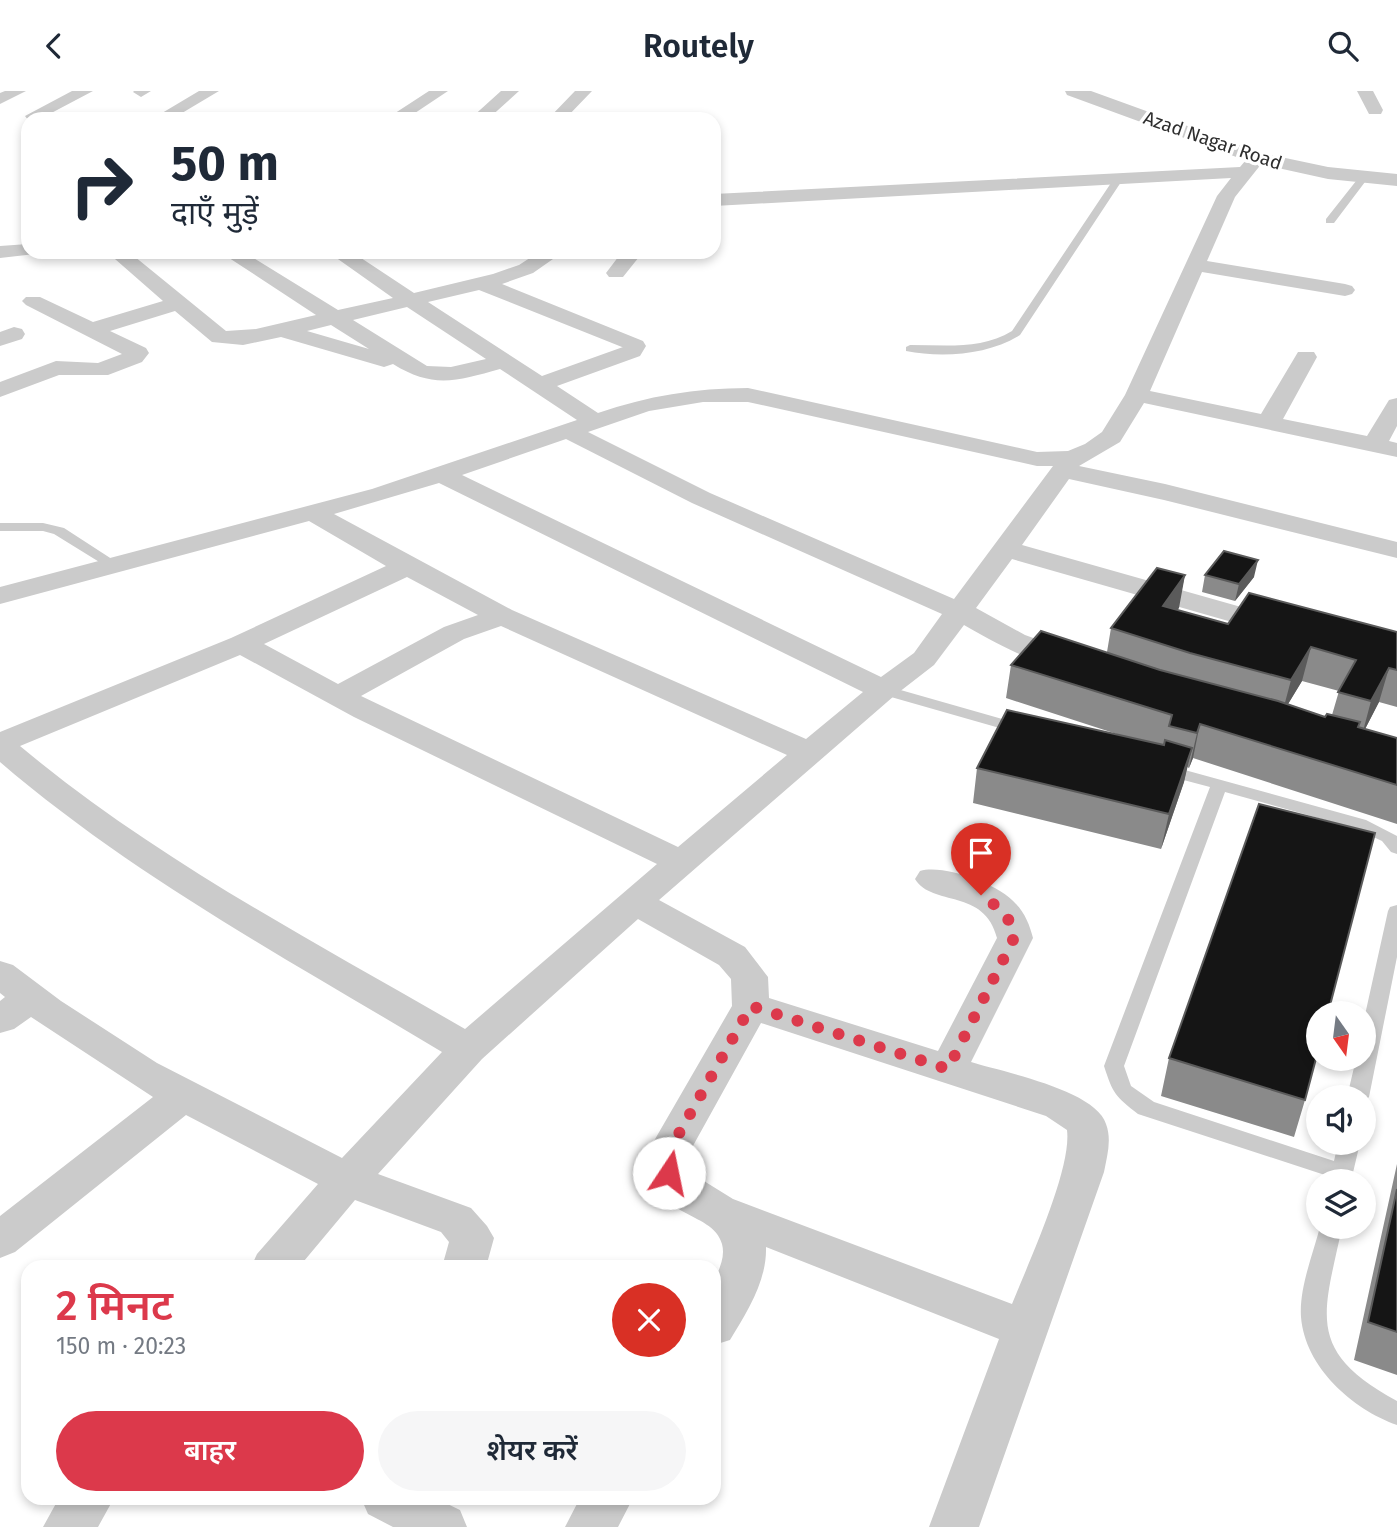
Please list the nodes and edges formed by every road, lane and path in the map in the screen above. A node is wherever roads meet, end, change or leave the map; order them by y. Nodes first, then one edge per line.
1 (18, 91) edge
2 (85, 91) edge
3 (211, 91) edge
4 (440, 91) edge
5 (511, 91) edge
6 (584, 91) edge
7 (1074, 91) edge
8 (1365, 91) edge
9 (0, 99) edge
10 (1375, 110) dead end
11 (41, 112) edge
12 (173, 112) edge
13 (406, 112) edge
14 (486, 112) edge
15 (563, 112) edge
16 (1251, 165) junction
17 (1363, 178) junction
18 (1118, 179) junction
19 (1397, 180) edge
20 (721, 200) edge
21 (1331, 221) dead end
22 (21, 250) edge
23 (0, 252) edge
24 (125, 259) edge
25 (241, 259) edge
26 (348, 259) edge
27 (541, 259) edge
28 (628, 259) edge
29 (1195, 265) junction
30 (616, 273) dead end
31 (480, 283) junction
32 (1345, 291) dead end
33 (407, 299) junction
34 (33, 301) dead end
35 (178, 303) junction
36 (334, 316) junction
37 (93, 330) junction
38 (280, 330) junction
39 (910, 349) dead end
40 (1306, 357) dead end
41 (502, 362) junction
42 (420, 371) junction
43 (537, 385) junction
44 (0, 390) edge
45 (1138, 395) junction
46 (1397, 405) edge
47 (596, 422) junction
48 (1268, 423) junction
49 (570, 432) junction
50 (1386, 448) edge
51 (1069, 464) junction
52 (443, 475) junction
53 (311, 512) junction
54 (0, 527) edge
55 (1007, 549) junction
56 (1397, 550) edge
57 (114, 565) junction
58 (407, 567) junction
59 (0, 596) edge
60 (961, 612) junction
61 (502, 616) junction
62 (1309, 634) edge
63 (241, 644) junction
64 (1096, 671) edge
65 (883, 690) junction
66 (338, 696) junction
67 (1044, 735) edge
68 (0, 745) edge
69 (810, 753) junction
70 (1152, 766) edge
71 (1219, 785) junction
72 (1394, 842) edge
73 (681, 862) junction
74 (933, 879) dead end
75 (635, 902) junction
76 (1397, 911) edge
77 (0, 974) edge
78 (751, 1006) junction
79 (16, 1009) edge
80 (468, 1049) junction
81 (948, 1069) junction
82 (1361, 1085) edge
83 (183, 1095) junction
84 (1322, 1169) edge
85 (347, 1180) junction
86 (727, 1214) junction
87 (1329, 1239) edge
88 (0, 1240) edge
89 (278, 1260) edge
90 (466, 1260) edge
91 (721, 1315) edge
92 (1026, 1329) junction
93 (1397, 1414) edge
94 (84, 1505) edge
95 (604, 1505) edge
96 (68, 1527) edge
97 (590, 1527) edge
98 (954, 1527) edge

1 - 9 street
2 - 11 street
3 - 12 street
4 - 13 street
5 - 14 street
6 - 15 street
7 - 16 street, Azad Nagar Road
8 - 10 street
16 - 17 street, Azad Nagar Road
16 - 18 street
16 - 29 street
17 - 19 street, Azad Nagar Road
17 - 21 lane
18 - 20 street
18 - 39 lane
22 - 23 street
24 - 35 street
25 - 36 street
26 - 33 street
27 - 31 street
28 - 30 street
29 - 32 street
29 - 45 street
31 - 33 street
31 - 43 street
33 - 36 street
33 - 41 street
34 - 37 street
35 - 37 street
35 - 38 street
36 - 38 street
36 - 42 street
37 - 44 street
38 - 42 street
40 - 48 street
41 - 42 street
41 - 43 street
43 - 47 street
45 - 48 street
45 - 51 street
46 - 50 street
47 - 49 street
47 - 51 street
48 - 50 street
49 - 52 street
49 - 60 street
51 - 55 street
51 - 56 street
52 - 53 street
52 - 65 street
53 - 57 street
53 - 58 street
54 - 57 lane
55 - 60 street
55 - 62 street
57 - 59 street
58 - 61 street
58 - 63 street
60 - 64 street
60 - 65 street
61 - 66 street
61 - 69 street
63 - 66 street
63 - 68 street
65 - 67 lane
65 - 69 street
66 - 73 street
68 - 80 street
69 - 73 street
70 - 71 lane
71 - 72 lane
71 - 84 lane
73 - 75 street
74 - 81 street
75 - 78 street
75 - 80 street
76 - 82 lane
77 - 79 street
78 - 81 street
78 - 86 street
79 - 83 street
80 - 85 street
81 - 92 street
83 - 85 street
83 - 88 street
85 - 89 street
85 - 90 street
86 - 91 street
86 - 92 street
87 - 93 lane
92 - 98 street
94 - 96 street
95 - 97 street

